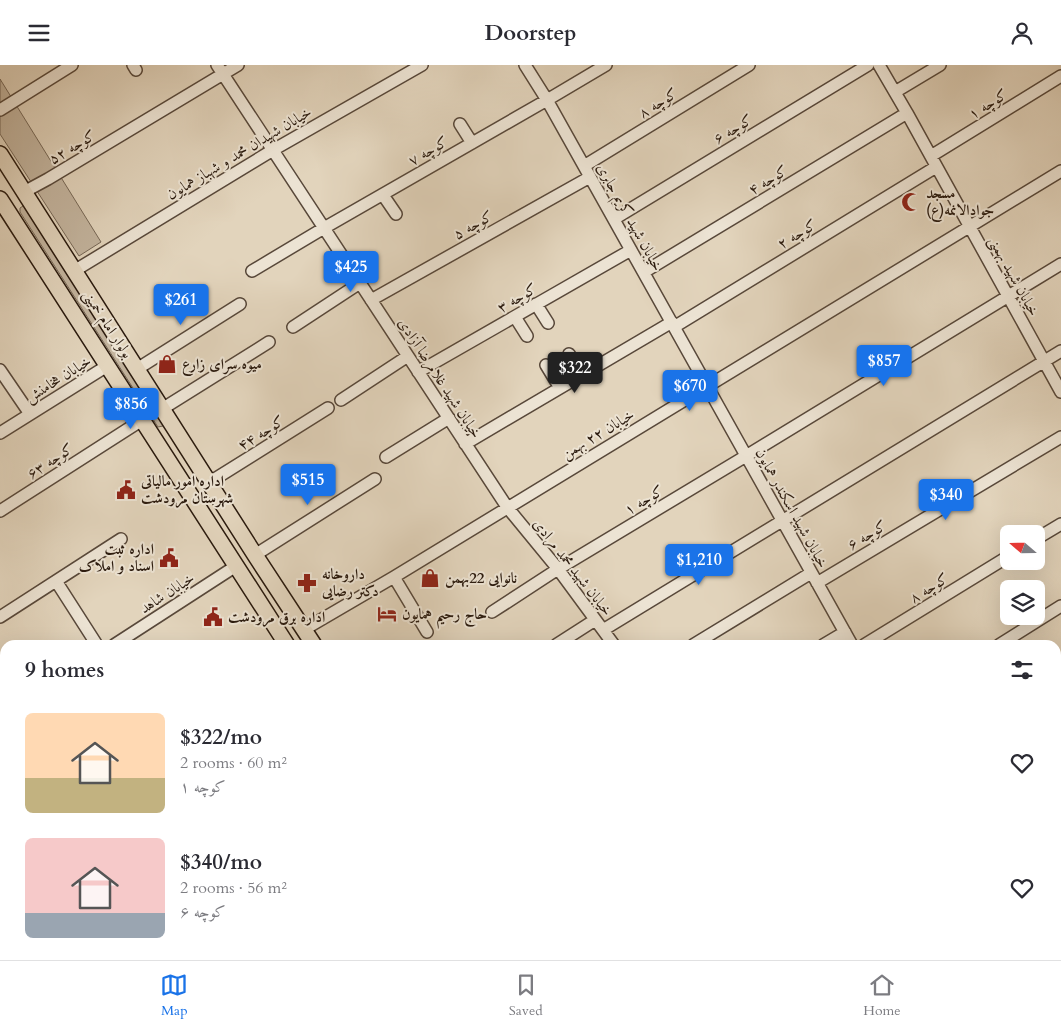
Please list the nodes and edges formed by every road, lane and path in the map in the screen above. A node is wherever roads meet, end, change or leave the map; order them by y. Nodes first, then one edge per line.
1 (72, 65) edge
2 (238, 65) edge
3 (422, 65) edge
4 (525, 65) edge
5 (606, 65) edge
6 (748, 65) edge
7 (868, 65) edge
8 (879, 65) edge
9 (940, 65) edge
10 (220, 69) edge
11 (1061, 76) edge
12 (895, 92) junction
13 (548, 100) junction
14 (0, 110) edge
15 (907, 113) junction
16 (460, 124) dead end
17 (472, 143) junction
18 (273, 150) junction
19 (0, 154) edge
20 (931, 156) junction
21 (584, 166) junction
22 (936, 167) junction
23 (1061, 171) edge
24 (590, 177) junction
25 (24, 191) junction
26 (383, 195) junction
27 (2, 203) edge
28 (396, 215) dead end
29 (614, 219) junction
30 (969, 227) junction
31 (324, 228) junction
32 (631, 250) junction
33 (1061, 264) edge
34 (74, 271) junction
35 (252, 271) dead end
36 (644, 272) junction
37 (360, 283) junction
38 (1008, 296) junction
39 (371, 300) junction
40 (240, 304) dead end
41 (536, 304) junction
42 (515, 317) junction
43 (548, 323) dead end
44 (673, 325) junction
45 (293, 327) dead end
46 (114, 333) junction
47 (527, 336) dead end
48 (269, 342) dead end
49 (93, 344) junction
50 (1061, 351) edge
51 (568, 354) dead end
52 (408, 356) junction
53 (1044, 361) junction
54 (546, 365) dead end
55 (107, 366) junction
56 (137, 369) junction
57 (0, 370) edge
58 (418, 371) junction
59 (582, 375) junction
60 (707, 386) junction
61 (560, 388) junction
62 (1061, 392) edge
63 (341, 400) dead end
64 (328, 408) dead end
65 (162, 409) junction
66 (30, 414) junction
67 (449, 419) junction
68 (142, 420) junction
69 (0, 433) edge
70 (178, 433) junction
71 (1061, 437) edge
72 (465, 444) junction
73 (158, 445) junction
74 (746, 456) junction
75 (386, 457) dead end
76 (375, 479) dead end
77 (210, 483) junction
78 (507, 507) junction
79 (0, 511) edge
80 (782, 521) junction
81 (1061, 524) edge
82 (1045, 534) edge
83 (121, 539) dead end
84 (256, 555) junction
85 (1000, 562) edge
86 (236, 566) junction
87 (558, 569) junction
88 (394, 577) junction
89 (814, 578) junction
90 (56, 581) junction
91 (1061, 606) edge
92 (492, 612) dead end
93 (0, 617) edge
94 (595, 620) junction
95 (305, 629) junction
96 (603, 630) junction
97 (427, 632) dead end
98 (845, 632) junction
99 (94, 640) edge
100 (122, 640) edge
101 (284, 640) edge
102 (311, 640) edge
103 (564, 640) edge
104 (610, 640) edge
105 (702, 640) edge
106 (832, 640) edge
107 (849, 640) edge
108 (872, 640) edge
109 (1007, 640) edge

1 - 14 street
2 - 10 street, کوچه ۵۲
3 - 18 street, خیابان شهیدان محمد و شهباز همایون
4 - 13 street, خیابان شهید کریم جابری
5 - 13 street, کوچه ۷
6 - 21 street, کوچه ۸
7 - 29 street, کوچه ۶
8 - 12 street, خیابان شهید بهمنی
9 - 12 street
10 - 18 street, خیابان شهید غلامرضا آزادی
10 - 25 street, کوچه ۵۲
11 - 20 street, کوچه ۱
12 - 15 street, خیابان شهید بهمنی
13 - 17 street, کوچه ۷
13 - 21 street, خیابان شهید کریم جابری
15 - 20 street, خیابان شهید بهمنی
15 - 36 street, کوچه ۴
16 - 17 street
17 - 26 street, کوچه ۷
18 - 31 street, خیابان شهید غلامرضا آزادی
18 - 34 street, خیابان شهیدان محمد و شهباز همایون
19 - 25 main road, بولوار امام خمینی
20 - 22 street, خیابان شهید بهمنی
21 - 24 street, خیابان شهید کریم جابری
22 - 30 street, خیابان شهید بهمنی
22 - 44 street, کوچه ۲
23 - 30 street, خیابان ۲۲ بهمن
24 - 29 street, خیابان شهید کریم جابری
24 - 39 street, کوچه ۵
25 - 27 main road
25 - 34 main road, بولوار امام خمینی
26 - 28 street
26 - 31 street, کوچه ۷
27 - 49 main road, بولوار امام خمینی
29 - 32 street, خیابان شهید کریم جابری
30 - 38 street, خیابان شهید بهمنی
30 - 60 street, خیابان ۲۲ بهمن
31 - 35 street, کوچه ۷
31 - 37 street, خیابان شهید غلامرضا آزادی
32 - 36 street, خیابان شهید کریم جابری
32 - 41 street, کوچه ۳
33 - 38 street
34 - 46 main road, بولوار امام خمینی
36 - 44 street, خیابان شهید کریم جابری
37 - 39 street, خیابان شهید غلامرضا آزادی
37 - 45 street
38 - 53 street, خیابان شهید بهمنی
38 - 74 street
39 - 52 street, خیابان شهید غلامرضا آزادی
40 - 56 street
41 - 42 street, کوچه ۳
41 - 43 street
42 - 47 street
42 - 58 street, کوچه ۳
44 - 59 street
44 - 60 street, خیابان شهید کریم جابری
46 - 49 main road
46 - 56 main road, بولوار امام خمینی
48 - 65 street
49 - 55 main road, بولوار امام خمینی
50 - 53 street
51 - 59 street
52 - 58 street, خیابان شهید غلامرضا آزادی
52 - 63 street
53 - 62 street, خیابان شهید بهمنی
53 - 80 street
54 - 61 street
55 - 66 street, خیابان هخامنش
55 - 68 main road, بولوار امام خمینی
56 - 65 main road, بولوار امام خمینی
57 - 66 street
58 - 67 street, خیابان شهید غلامرضا آزادی
59 - 61 street
60 - 74 street, خیابان شهید اسکندر همایون
60 - 78 street, خیابان ۲۲ بهمن
61 - 72 street
64 - 77 street, کوچه ۴۴
65 - 70 main road, بولوار امام خمینی
66 - 69 street, خیابان هخامنش
67 - 72 street, خیابان شهید غلامرضا آزادی
67 - 75 street
68 - 73 main road, بولوار امام خمینی
68 - 79 street, کوچه ۶۳
70 - 73 main road
70 - 77 main road, بولوار امام خمینی
71 - 89 street, کوچه ۶
72 - 78 street, خیابان شهید غلامرضا آزادی
73 - 86 main road, بولوار امام خمینی
74 - 80 street, خیابان شهید اسکندر همایون
74 - 87 street, کوچه ۱
76 - 84 street
77 - 84 main road, بولوار امام خمینی
78 - 87 street, خیابان شهید محمد مرادی
78 - 88 street, خیابان ۲۲ بهمن
80 - 89 street, خیابان شهید اسکندر همایون
80 - 96 street
81 - 82 street
83 - 90 street
84 - 95 main road, بولوار امام خمینی
85 - 108 street, کوچه ۸
86 - 100 street, خیابان شاهد
86 - 101 main road, بولوار امام خمینی
87 - 92 street, کوچه ۱
87 - 94 street, خیابان شهید محمد مرادی
88 - 95 street, خیابان ۲۲ بهمن
88 - 97 street
89 - 98 street, خیابان شهید اسکندر همایون
89 - 105 street
90 - 93 street
90 - 99 street
91 - 109 street
94 - 96 street, خیابان شهید محمد مرادی
94 - 103 street
95 - 102 main road, بولوار امام خمینی
96 - 104 street, خیابان شهید محمد مرادی
98 - 106 street
98 - 107 street, خیابان شهید اسکندر همایون

